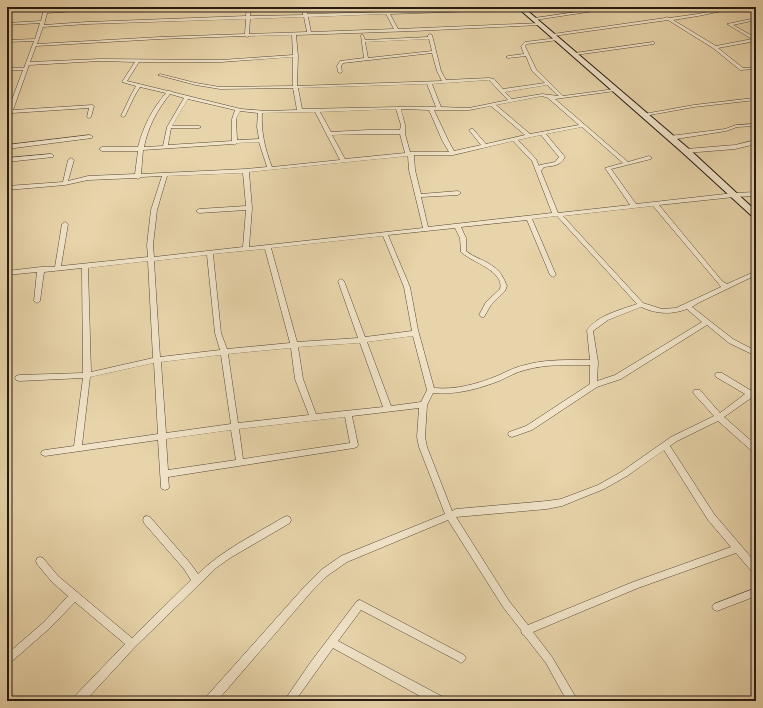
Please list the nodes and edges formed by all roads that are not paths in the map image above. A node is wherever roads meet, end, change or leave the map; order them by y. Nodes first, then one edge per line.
1 (46, 7) edge
2 (118, 7) edge
3 (249, 7) edge
4 (304, 7) edge
5 (387, 7) edge
6 (475, 7) edge
7 (520, 7) edge
8 (618, 7) edge
9 (739, 7) edge
10 (750, 7) edge
11 (756, 8) edge
12 (44, 12) junction
13 (387, 13) junction
14 (305, 16) junction
15 (248, 18) junction
16 (667, 18) junction
17 (756, 19) edge
18 (538, 22) junction
19 (7, 24) edge
20 (42, 24) junction
21 (429, 29) junction
22 (396, 30) junction
23 (361, 32) junction
24 (309, 33) junction
25 (294, 34) junction
26 (247, 36) junction
27 (555, 37) junction
28 (430, 38) junction
29 (35, 40) junction
30 (756, 40) edge
31 (7, 41) edge
32 (364, 41) junction
33 (653, 43) dead end
34 (34, 45) junction
35 (714, 47) junction
36 (434, 52) junction
37 (575, 54) junction
38 (526, 55) junction
39 (296, 56) junction
40 (508, 57) dead end
41 (366, 59) junction
42 (138, 60) junction
43 (28, 64) junction
44 (756, 68) edge
45 (7, 69) edge
46 (25, 70) junction
47 (340, 72) dead end
48 (160, 75) dead end
49 (446, 82) junction
50 (429, 83) junction
51 (547, 84) junction
52 (139, 86) junction
53 (296, 87) junction
54 (616, 90) junction
55 (502, 91) junction
56 (170, 92) junction
57 (187, 97) junction
58 (550, 97) junction
59 (562, 97) junction
60 (754, 99) dead end
61 (511, 101) junction
62 (493, 105) junction
63 (398, 108) junction
64 (431, 108) junction
65 (440, 108) junction
66 (238, 109) junction
67 (300, 111) junction
68 (316, 111) junction
69 (10, 112) junction
70 (260, 112) junction
71 (644, 114) junction
72 (123, 116) dead end
73 (89, 117) dead end
74 (7, 119) edge
75 (756, 125) edge
76 (582, 126) junction
77 (169, 127) junction
78 (199, 127) dead end
79 (471, 130) dead end
80 (402, 132) junction
81 (542, 133) junction
82 (329, 134) junction
83 (529, 136) junction
84 (90, 137) dead end
85 (670, 138) junction
86 (514, 139) junction
87 (262, 140) junction
88 (235, 142) junction
89 (756, 142) edge
90 (484, 145) junction
91 (7, 147) edge
92 (165, 147) junction
93 (102, 149) dead end
94 (140, 149) junction
95 (686, 151) junction
96 (453, 153) junction
97 (410, 154) junction
98 (51, 156) dead end
99 (649, 158) dead end
100 (7, 160) edge
101 (72, 160) dead end
102 (343, 161) junction
103 (626, 163) junction
104 (270, 169) junction
105 (539, 170) junction
106 (246, 171) junction
107 (165, 175) junction
108 (138, 177) junction
109 (65, 183) junction
110 (7, 188) edge
111 (458, 193) dead end
112 (756, 194) edge
113 (734, 195) junction
114 (418, 196) junction
115 (655, 204) junction
116 (634, 206) junction
117 (249, 208) junction
118 (199, 211) dead end
119 (558, 215) junction
120 (756, 215) edge
121 (530, 218) junction
122 (65, 224) dead end
123 (457, 225) junction
124 (426, 229) junction
125 (384, 233) junction
126 (268, 247) junction
127 (246, 249) junction
128 (210, 253) junction
129 (150, 258) junction
130 (85, 266) junction
131 (58, 268) junction
132 (41, 269) junction
133 (7, 272) edge
134 (756, 273) edge
135 (553, 275) dead end
136 (341, 281) dead end
137 (726, 287) junction
138 (37, 301) dead end
139 (641, 305) junction
140 (688, 307) junction
141 (482, 315) dead end
142 (708, 322) junction
143 (416, 333) junction
144 (363, 340) junction
145 (294, 345) junction
146 (224, 352) junction
147 (756, 354) edge
148 (157, 360) junction
149 (594, 362) junction
150 (87, 375) junction
151 (719, 375) dead end
152 (19, 378) dead end
153 (594, 385) junction
154 (431, 390) junction
155 (697, 392) dead end
156 (754, 392) edge
157 (423, 405) junction
158 (388, 409) junction
159 (348, 414) junction
160 (719, 417) junction
161 (314, 418) junction
162 (236, 426) junction
163 (512, 434) dead end
164 (162, 437) junction
165 (666, 446) junction
166 (78, 448) junction
167 (756, 450) edge
168 (45, 453) dead end
169 (240, 462) junction
170 (164, 474) junction
171 (165, 487) dead end
172 (450, 515) junction
173 (147, 520) dead end
174 (287, 520) dead end
175 (737, 549) junction
176 (40, 561) dead end
177 (756, 570) edge
178 (197, 581) junction
179 (756, 592) edge
180 (74, 596) junction
181 (717, 607) dead end
182 (525, 630) junction
183 (330, 642) junction
184 (132, 644) junction
185 (461, 658) dead end
186 (7, 660) edge
187 (78, 701) edge
188 (210, 701) edge
189 (289, 701) edge
190 (439, 701) edge
191 (573, 701) edge

1 - 12 street
2 - 12 street
3 - 15 street
4 - 14 street
5 - 13 street
6 - 13 street
7 - 18 street
8 - 18 street
9 - 16 street
10 - 11 street
12 - 20 street
13 - 14 street
13 - 22 street
14 - 15 street
14 - 24 street
15 - 20 street
15 - 26 street
16 - 27 street
16 - 35 street
17 - 30 street
18 - 21 street
18 - 27 street
19 - 20 street
20 - 29 street
21 - 22 street
21 - 28 street
22 - 23 street
23 - 24 street
23 - 32 street
24 - 25 street
25 - 26 street
25 - 39 street
26 - 34 street
27 - 37 street
27 - 38 street
28 - 32 street
28 - 36 street
29 - 31 street
29 - 34 street
30 - 35 street
32 - 41 street
33 - 37 street
34 - 43 street
35 - 44 street
36 - 41 street
36 - 49 street
37 - 54 street
38 - 40 street
38 - 51 street
39 - 42 street
39 - 53 street
41 - 47 street
42 - 43 street
42 - 52 street
43 - 46 street
45 - 46 street
46 - 69 street
48 - 53 street
49 - 50 street
49 - 55 street
50 - 53 street
50 - 65 street
51 - 55 street
51 - 59 street
52 - 56 street
52 - 72 street
53 - 67 street
54 - 59 street
54 - 71 street
55 - 61 street
56 - 57 street
56 - 94 street
57 - 66 street
57 - 77 street
58 - 59 street
58 - 61 street
58 - 76 street
60 - 71 street
61 - 62 street
62 - 65 street
62 - 83 street
63 - 64 street
63 - 68 street
63 - 80 street
64 - 65 street
64 - 96 street
66 - 70 street
66 - 88 street
67 - 68 street
67 - 70 street
68 - 82 street
69 - 73 street
69 - 74 street
70 - 87 street
71 - 85 street
75 - 85 street
76 - 81 street
76 - 103 street
77 - 78 street
77 - 92 street
79 - 90 street
80 - 82 street
80 - 97 street
81 - 83 street
81 - 105 street
82 - 102 street
83 - 86 street
84 - 91 street
85 - 95 street
86 - 90 street
86 - 105 street
87 - 88 street
87 - 104 street
88 - 92 street
89 - 95 street
90 - 96 street
92 - 94 street
93 - 94 street
94 - 108 street
95 - 113 street
96 - 97 street
97 - 102 street
97 - 114 street
98 - 100 street
99 - 103 street
101 - 109 street
102 - 104 street
103 - 116 street
104 - 106 street
105 - 119 street
106 - 107 street
106 - 117 street
107 - 108 street
107 - 129 street
108 - 109 street
109 - 110 street
111 - 114 street
112 - 113 street
113 - 115 street
113 - 120 street
114 - 124 street
115 - 116 street
115 - 137 street
116 - 119 street
117 - 118 street
117 - 127 street
119 - 121 street
119 - 139 street
121 - 123 street
121 - 135 street
122 - 131 street
123 - 124 street
123 - 141 street
124 - 125 street
125 - 126 street
125 - 143 street
126 - 127 street
126 - 145 street
127 - 128 street
128 - 129 street
128 - 146 street
129 - 130 street
129 - 148 street
130 - 131 street
130 - 150 street
131 - 132 street
132 - 133 street
132 - 138 street
134 - 137 street
136 - 144 street
137 - 140 street
139 - 140 street
139 - 149 street
140 - 142 street
142 - 147 street
142 - 153 street
143 - 144 street
143 - 154 street
144 - 145 street
144 - 158 street
145 - 146 street
145 - 161 street
146 - 148 street
146 - 162 street
148 - 150 street
148 - 164 street
149 - 153 street
149 - 154 street
150 - 152 street
150 - 166 street
151 - 156 street
153 - 163 street
154 - 157 street
155 - 160 street
156 - 160 street
157 - 158 street
157 - 172 street
158 - 159 street
159 - 161 street
159 - 169 street
160 - 165 street
160 - 167 street
161 - 162 street
162 - 164 street
162 - 169 street
164 - 166 street
164 - 170 street
165 - 172 street
165 - 175 street
166 - 168 street
169 - 170 street
170 - 171 street
172 - 182 street
172 - 188 street
173 - 178 street
174 - 178 street
175 - 177 street
175 - 182 street
176 - 180 street
178 - 184 street
179 - 181 street
180 - 184 street
180 - 186 street
182 - 191 street
183 - 185 street
183 - 189 street
183 - 190 street
184 - 187 street

